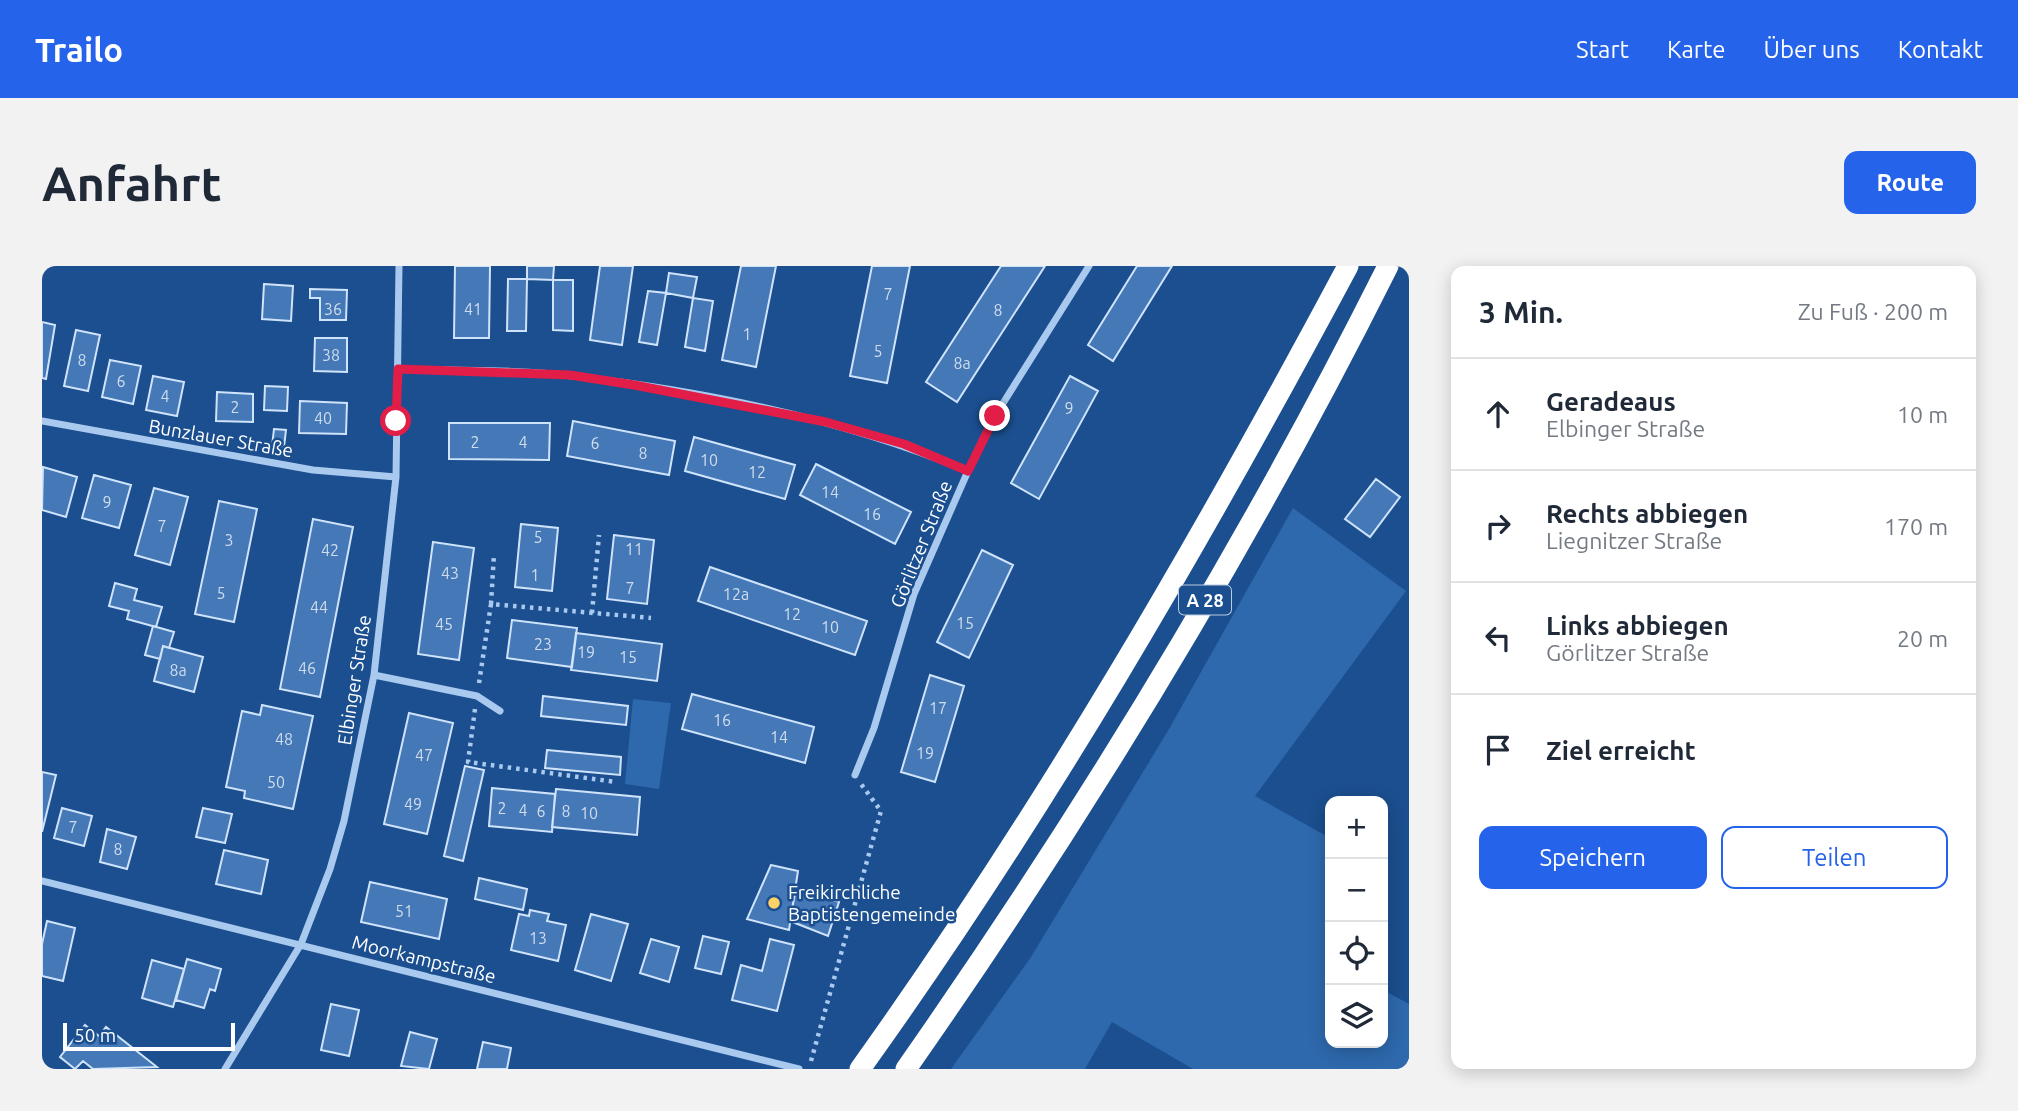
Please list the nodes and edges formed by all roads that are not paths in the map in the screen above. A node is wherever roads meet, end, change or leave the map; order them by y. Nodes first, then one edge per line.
1 (398, 266) edge
2 (1089, 266) edge
3 (1348, 266) edge
4 (1388, 266) edge
5 (398, 369) junction
6 (42, 421) edge
7 (968, 471) junction
8 (396, 477) junction
9 (374, 675) junction
10 (500, 711) dead end
11 (855, 775) road end
12 (42, 881) edge
13 (301, 944) junction
14 (861, 1067) edge
15 (225, 1069) edge
16 (799, 1069) edge
17 (906, 1069) edge

1 - 5 street, Elbinger Straße
2 - 7 street, Görlitzer Straße
3 - 14 highway, A 28
4 - 17 highway, A 28
5 - 7 street
5 - 8 street, Elbinger Straße
6 - 8 street, Bunzlauer Straße
7 - 11 street, Görlitzer Straße
8 - 9 street, Elbinger Straße
9 - 10 street
9 - 13 street, Elbinger Straße
12 - 13 street, Moorkampstraße
13 - 15 street, Elbinger Straße
13 - 16 street, Moorkampstraße

